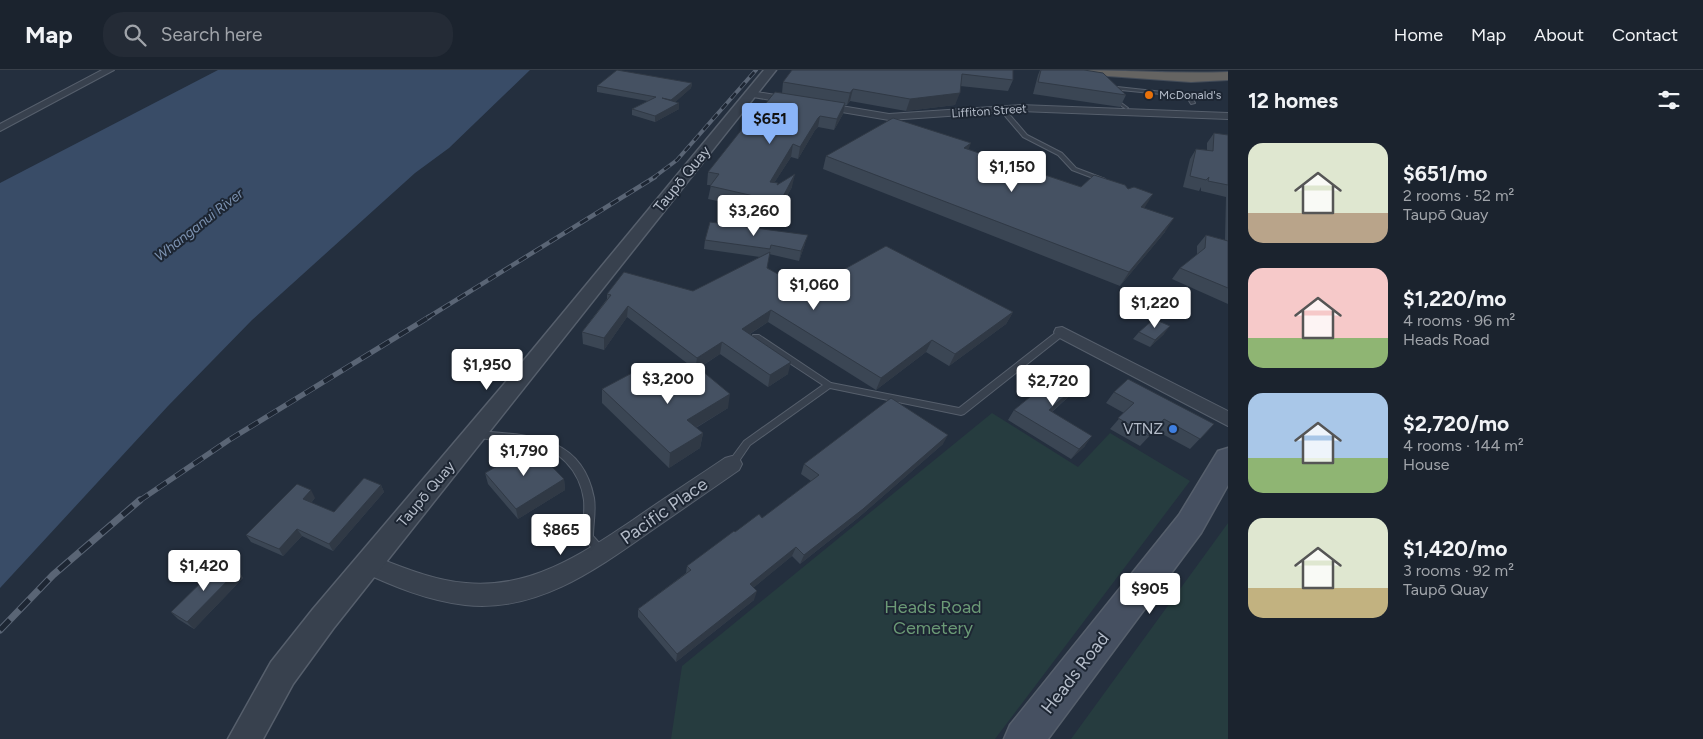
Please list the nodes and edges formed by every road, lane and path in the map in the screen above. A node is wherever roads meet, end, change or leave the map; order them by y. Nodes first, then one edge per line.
1 (109, 70) edge
2 (770, 70) edge
3 (1080, 70) edge
4 (1095, 72) junction
5 (1221, 80) edge
6 (751, 94) junction
7 (1193, 103) dead end
8 (1126, 108) edge
9 (1002, 109) junction
10 (1228, 116) edge
11 (0, 128) edge
12 (1114, 183) edge
13 (1062, 332) joint
14 (756, 337) edge
15 (829, 385) junction
16 (1228, 419) edge
17 (475, 434) junction
18 (1228, 459) edge
19 (732, 464) joint
20 (603, 553) junction
21 (368, 564) junction
22 (245, 739) edge
23 (1024, 739) edge

1 - 11 street
2 - 6 street, Taupō Quay
3 - 4 highway
4 - 5 highway
4 - 5 highway
6 - 9 street, Liffiton Street
6 - 17 street, Taupō Quay
7 - 8 lane
9 - 10 street, Liffiton Street
9 - 12 lane
13 - 15 lane
13 - 16 street
14 - 15 lane
15 - 19 lane
17 - 20 lane
17 - 21 street, Taupō Quay
18 - 23 main road, Heads Road
19 - 20 street, Pacific Place
20 - 21 street, Pacific Place
21 - 22 street, Taupō Quay

